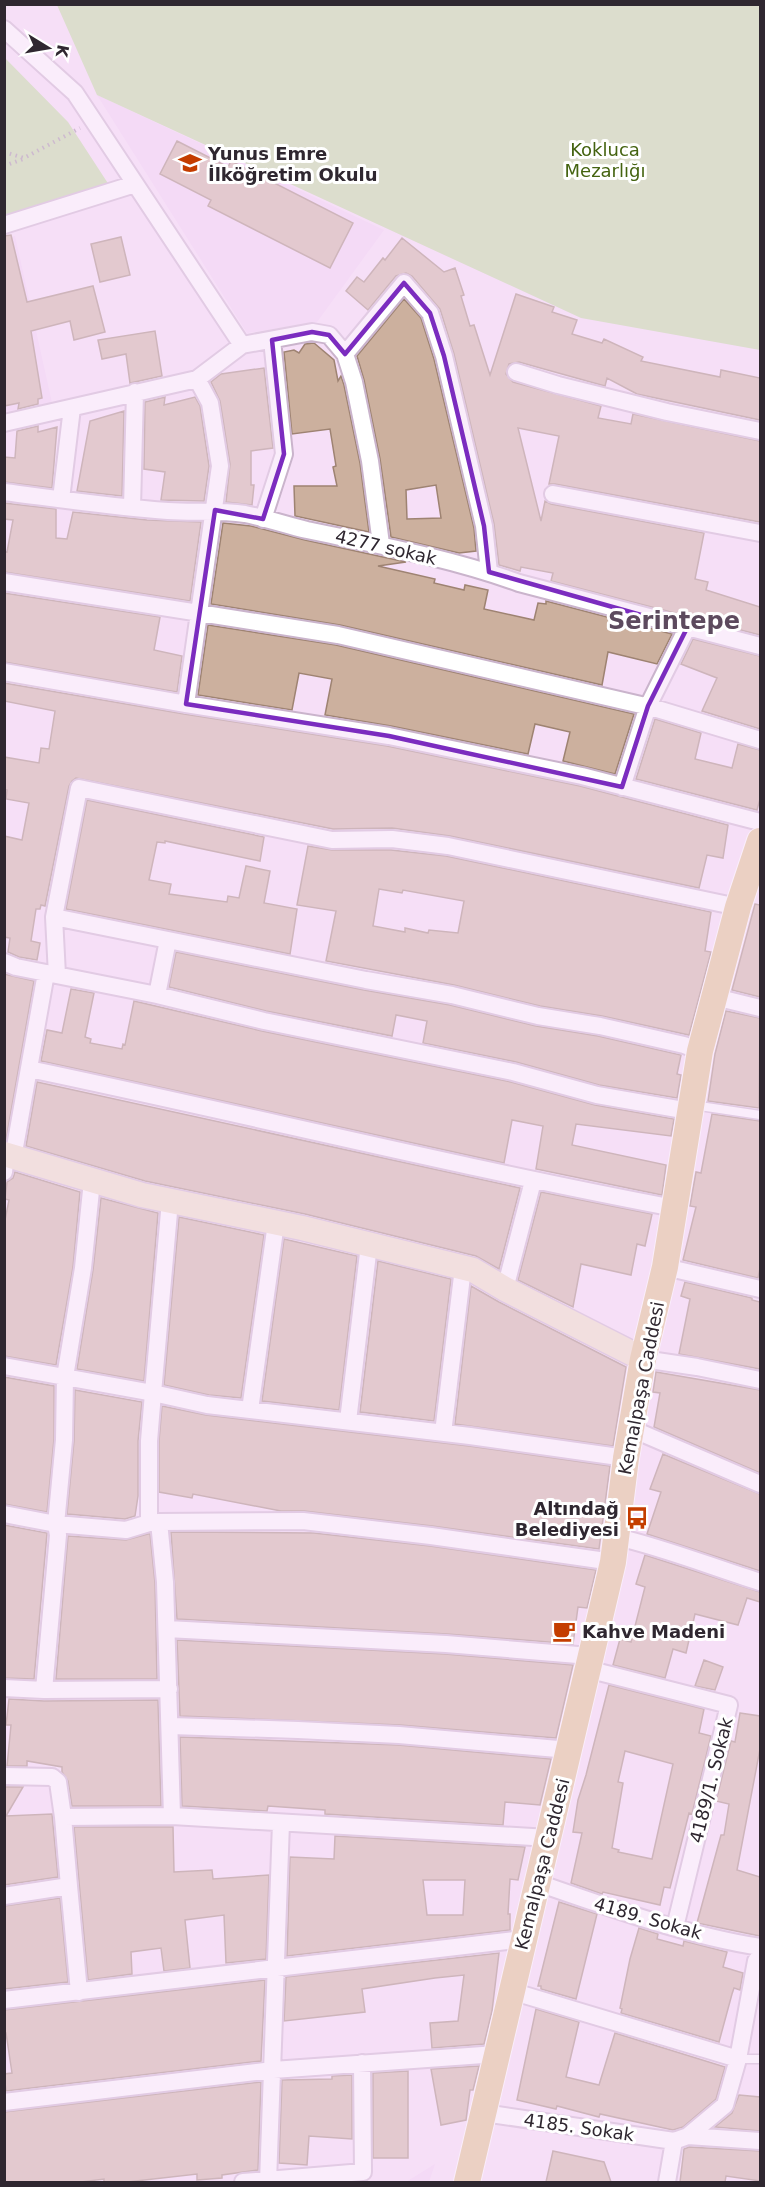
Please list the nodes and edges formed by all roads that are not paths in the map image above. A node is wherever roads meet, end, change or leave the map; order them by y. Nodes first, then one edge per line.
1 (4, 29) edge
2 (135, 184) junction
3 (4, 225) edge
4 (272, 340) junction
5 (242, 345) junction
6 (345, 354) junction
7 (516, 372) dead end
8 (197, 379) junction
9 (135, 392) junction
10 (72, 408) junction
11 (4, 423) edge
12 (760, 431) edge
13 (4, 492) edge
14 (553, 494) dead end
15 (62, 499) junction
16 (132, 508) junction
17 (215, 510) junction
18 (263, 519) junction
19 (760, 533) edge
20 (381, 544) junction
21 (489, 572) junction
22 (4, 582) edge
23 (200, 613) junction
24 (687, 628) junction
25 (760, 646) edge
26 (4, 672) edge
27 (186, 704) junction
28 (648, 706) junction
29 (760, 740) edge
30 (622, 787) junction
31 (760, 822) edge
32 (760, 841) edge
33 (738, 908) junction
34 (54, 917) junction
35 (168, 940) junction
36 (4, 962) edge
37 (52, 974) junction
38 (157, 995) junction
39 (715, 997) junction
40 (760, 1008) edge
41 (700, 1051) junction
42 (29, 1070) junction
43 (689, 1108) junction
44 (760, 1115) edge
45 (7, 1160) edge
46 (92, 1181) junction
47 (533, 1181) junction
48 (170, 1201) junction
49 (674, 1208) junction
50 (276, 1223) junction
51 (369, 1245) junction
52 (665, 1267) junction
53 (463, 1268) junction
54 (506, 1289) junction
55 (760, 1289) edge
56 (643, 1359) junction
57 (4, 1366) edge
58 (65, 1377) junction
59 (760, 1380) edge
60 (153, 1394) junction
61 (250, 1410) junction
62 (348, 1421) junction
63 (632, 1429) junction
64 (443, 1433) junction
65 (626, 1458) junction
66 (760, 1484) edge
67 (4, 1514) edge
68 (154, 1523) junction
69 (56, 1524) junction
70 (617, 1537) junction
71 (613, 1562) junction
72 (760, 1582) edge
73 (167, 1629) junction
74 (589, 1662) junction
75 (4, 1688) edge
76 (170, 1689) junction
77 (44, 1690) junction
78 (171, 1726) junction
79 (569, 1750) junction
80 (4, 1776) edge
81 (172, 1816) junction
82 (63, 1817) junction
83 (281, 1823) junction
84 (549, 1838) junction
85 (537, 1883) junction
86 (69, 1886) junction
87 (4, 1896) edge
88 (675, 1927) junction
89 (524, 1939) junction
90 (760, 1947) edge
91 (760, 1956) edge
92 (275, 1967) junction
93 (511, 1991) junction
94 (79, 1992) junction
95 (4, 2000) edge
96 (497, 2054) junction
97 (760, 2059) edge
98 (738, 2060) junction
99 (362, 2063) junction
100 (273, 2070) junction
101 (4, 2102) edge
102 (484, 2113) junction
103 (681, 2139) junction
104 (760, 2140) edge
105 (269, 2181) edge
106 (243, 2182) edge
107 (467, 2182) edge
108 (667, 2182) edge

1 - 2 street
2 - 3 street
2 - 5 street
4 - 5 street
4 - 6 street
4 - 18 street
5 - 8 street
6 - 20 street
6 - 21 street
7 - 12 street
8 - 9 street
8 - 17 street
9 - 10 street
9 - 16 street
10 - 11 street
10 - 15 street
13 - 15 street, 4277 sokak
14 - 19 street
15 - 16 street, 4277 sokak
16 - 17 street, 4277 sokak
17 - 18 street, 4277 sokak
17 - 23 street
18 - 20 street, 4277 sokak
20 - 21 street, 4277 sokak
21 - 24 street, 4277 sokak
22 - 23 street
23 - 27 street
23 - 28 street
24 - 25 street, 4277 sokak
24 - 28 street
26 - 27 street
27 - 30 street
28 - 29 street
28 - 30 street
30 - 31 street
32 - 33 main road, Kemalpaşa Caddesi
33 - 34 street
33 - 39 main road, Kemalpaşa Caddesi
34 - 35 street
34 - 37 street
35 - 38 street
35 - 41 street
36 - 37 street
37 - 38 street
37 - 42 street
38 - 43 street
39 - 40 street
39 - 41 main road, Kemalpaşa Caddesi
41 - 43 main road, Kemalpaşa Caddesi
42 - 45 street
42 - 47 street
43 - 44 lane
43 - 49 main road, Kemalpaşa Caddesi
45 - 46 main road
46 - 48 main road
46 - 58 street
47 - 49 street
47 - 54 street
48 - 50 main road
48 - 60 street
49 - 52 main road, Kemalpaşa Caddesi
50 - 51 main road
50 - 61 street
51 - 53 main road
51 - 62 street
52 - 55 street
52 - 56 main road, Kemalpaşa Caddesi
53 - 54 main road
53 - 64 street
54 - 56 main road
56 - 59 street
56 - 63 main road, Kemalpaşa Caddesi
57 - 58 street
58 - 60 street
58 - 69 street
60 - 61 street
60 - 68 street
61 - 62 street
62 - 64 street
63 - 65 main road, Kemalpaşa Caddesi
63 - 66 street
64 - 65 street
65 - 70 main road, Kemalpaşa Caddesi
67 - 69 street
68 - 69 street
68 - 71 street
68 - 73 street
69 - 77 street
70 - 71 main road, Kemalpaşa Caddesi
70 - 72 street
71 - 74 main road, Kemalpaşa Caddesi
73 - 74 street
73 - 76 street
74 - 79 main road, Kemalpaşa Caddesi
74 - 88 street, 4189/1. Sokak
75 - 77 street
76 - 77 street
76 - 78 street
78 - 79 street
78 - 81 street
79 - 84 main road, Kemalpaşa Caddesi
80 - 82 street
81 - 82 street
81 - 83 street
82 - 86 street
83 - 84 street
83 - 92 street
84 - 85 main road, Kemalpaşa Caddesi
85 - 88 street, 4189. Sokak
85 - 89 main road, Kemalpaşa Caddesi
86 - 87 street
86 - 94 street
88 - 90 street, 4189. Sokak
89 - 92 street
89 - 93 main road, Kemalpaşa Caddesi
91 - 98 street
92 - 94 street
92 - 100 street
93 - 96 main road, Kemalpaşa Caddesi
93 - 98 street
94 - 95 street
96 - 99 street
96 - 102 main road, Kemalpaşa Caddesi
97 - 98 lane
98 - 103 street
99 - 100 street
99 - 105 street
100 - 101 street
100 - 105 street
102 - 103 street, 4185. Sokak
102 - 107 main road, Kemalpaşa Caddesi
103 - 104 street, 4185. Sokak
103 - 108 street
105 - 106 street

